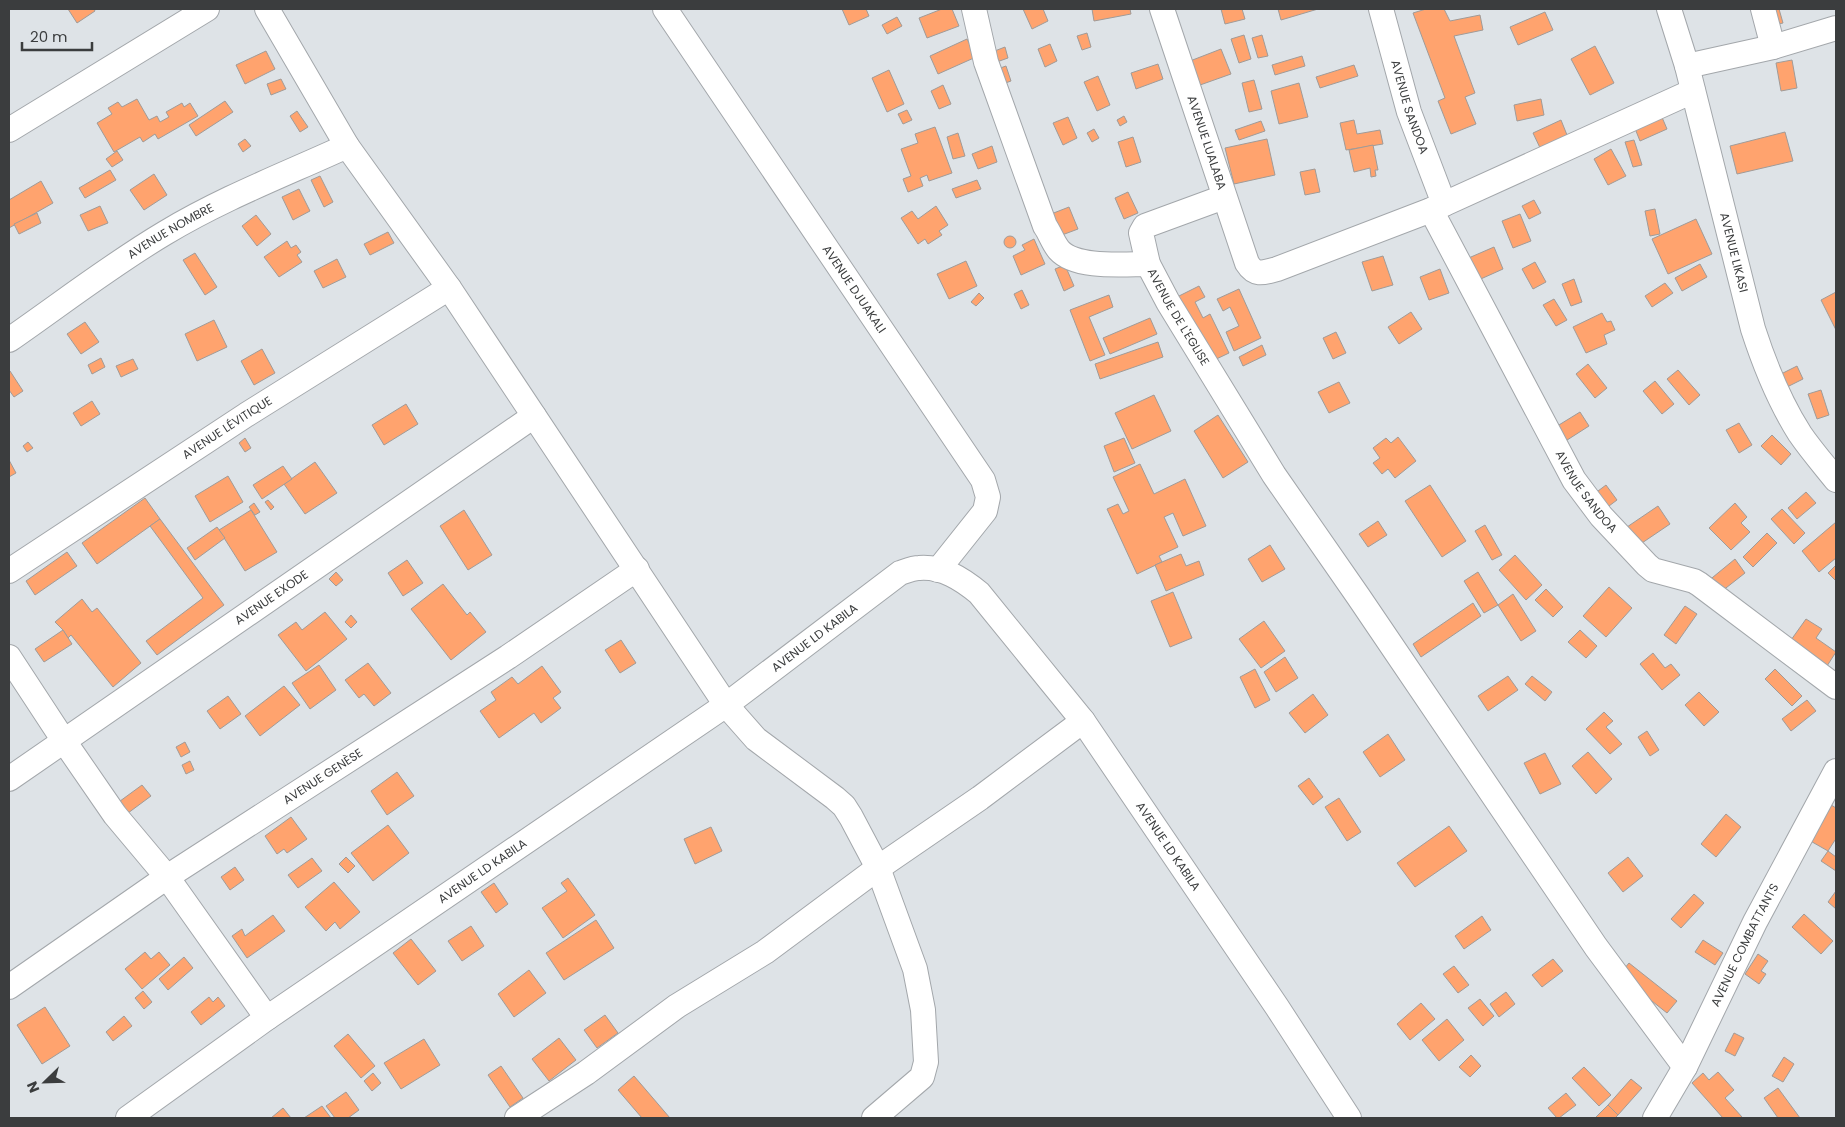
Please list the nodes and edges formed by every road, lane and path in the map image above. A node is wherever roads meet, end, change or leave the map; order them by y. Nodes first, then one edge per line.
1 (208, 9) edge
2 (266, 9) edge
3 (665, 9) edge
4 (974, 9) edge
5 (1162, 9) edge
6 (1381, 9) edge
7 (1669, 9) edge
8 (1763, 9) edge
9 (1836, 28) edge
10 (1773, 47) junction
11 (1687, 66) junction
12 (1694, 91) junction
13 (9, 130) edge
14 (347, 146) junction
15 (1224, 197) junction
16 (1437, 207) junction
17 (1148, 264) junction
18 (448, 288) junction
19 (9, 340) edge
20 (534, 416) junction
21 (1836, 480) edge
22 (637, 569) junction
23 (938, 570) junction
24 (9, 571) edge
25 (9, 657) edge
26 (1836, 687) edge
27 (726, 705) junction
28 (1082, 721) junction
29 (64, 741) junction
30 (1836, 772) edge
31 (9, 779) edge
32 (878, 868) junction
33 (167, 877) junction
34 (9, 986) edge
35 (267, 1018) junction
36 (1685, 1067) junction
37 (128, 1118) edge
38 (517, 1118) edge
39 (874, 1118) edge
40 (1349, 1118) edge
41 (1654, 1118) edge

1 - 13 street
2 - 14 street
3 - 23 street, AVENUE DJUAKALI
4 - 17 street
5 - 15 street, AVENUE LUALABA
6 - 16 street, AVENUE SANDOA
7 - 11 street, AVENUE LIKASI
8 - 10 street
9 - 10 street
10 - 11 street
11 - 12 street, AVENUE LIKASI
12 - 16 street
12 - 21 street, AVENUE LIKASI
14 - 18 street
14 - 19 street, AVENUE NOMBRE
15 - 16 street, AVENUE LUALABA
15 - 17 street, AVENUE DE L'EGLISE
16 - 26 street, AVENUE SANDOA
17 - 36 street, AVENUE DE L'EGLISE
18 - 20 street
18 - 24 street, AVENUE LÉVITIQUE
20 - 22 street
20 - 29 street, AVENUE EXODE
22 - 27 street
22 - 33 street, AVENUE GENÈSE
23 - 27 street, AVENUE LD KABILA
23 - 28 street, AVENUE LD KABILA
25 - 29 street
27 - 32 street
27 - 35 street, AVENUE LD KABILA
28 - 32 street
28 - 40 street, AVENUE LD KABILA
29 - 31 street, AVENUE EXODE
29 - 33 street
30 - 36 street, AVENUE COMBATTANTS
32 - 38 street
32 - 39 street
33 - 34 street, AVENUE GENÈSE
33 - 35 street
35 - 37 street, AVENUE LD KABILA
36 - 41 street, AVENUE COMBATTANTS

